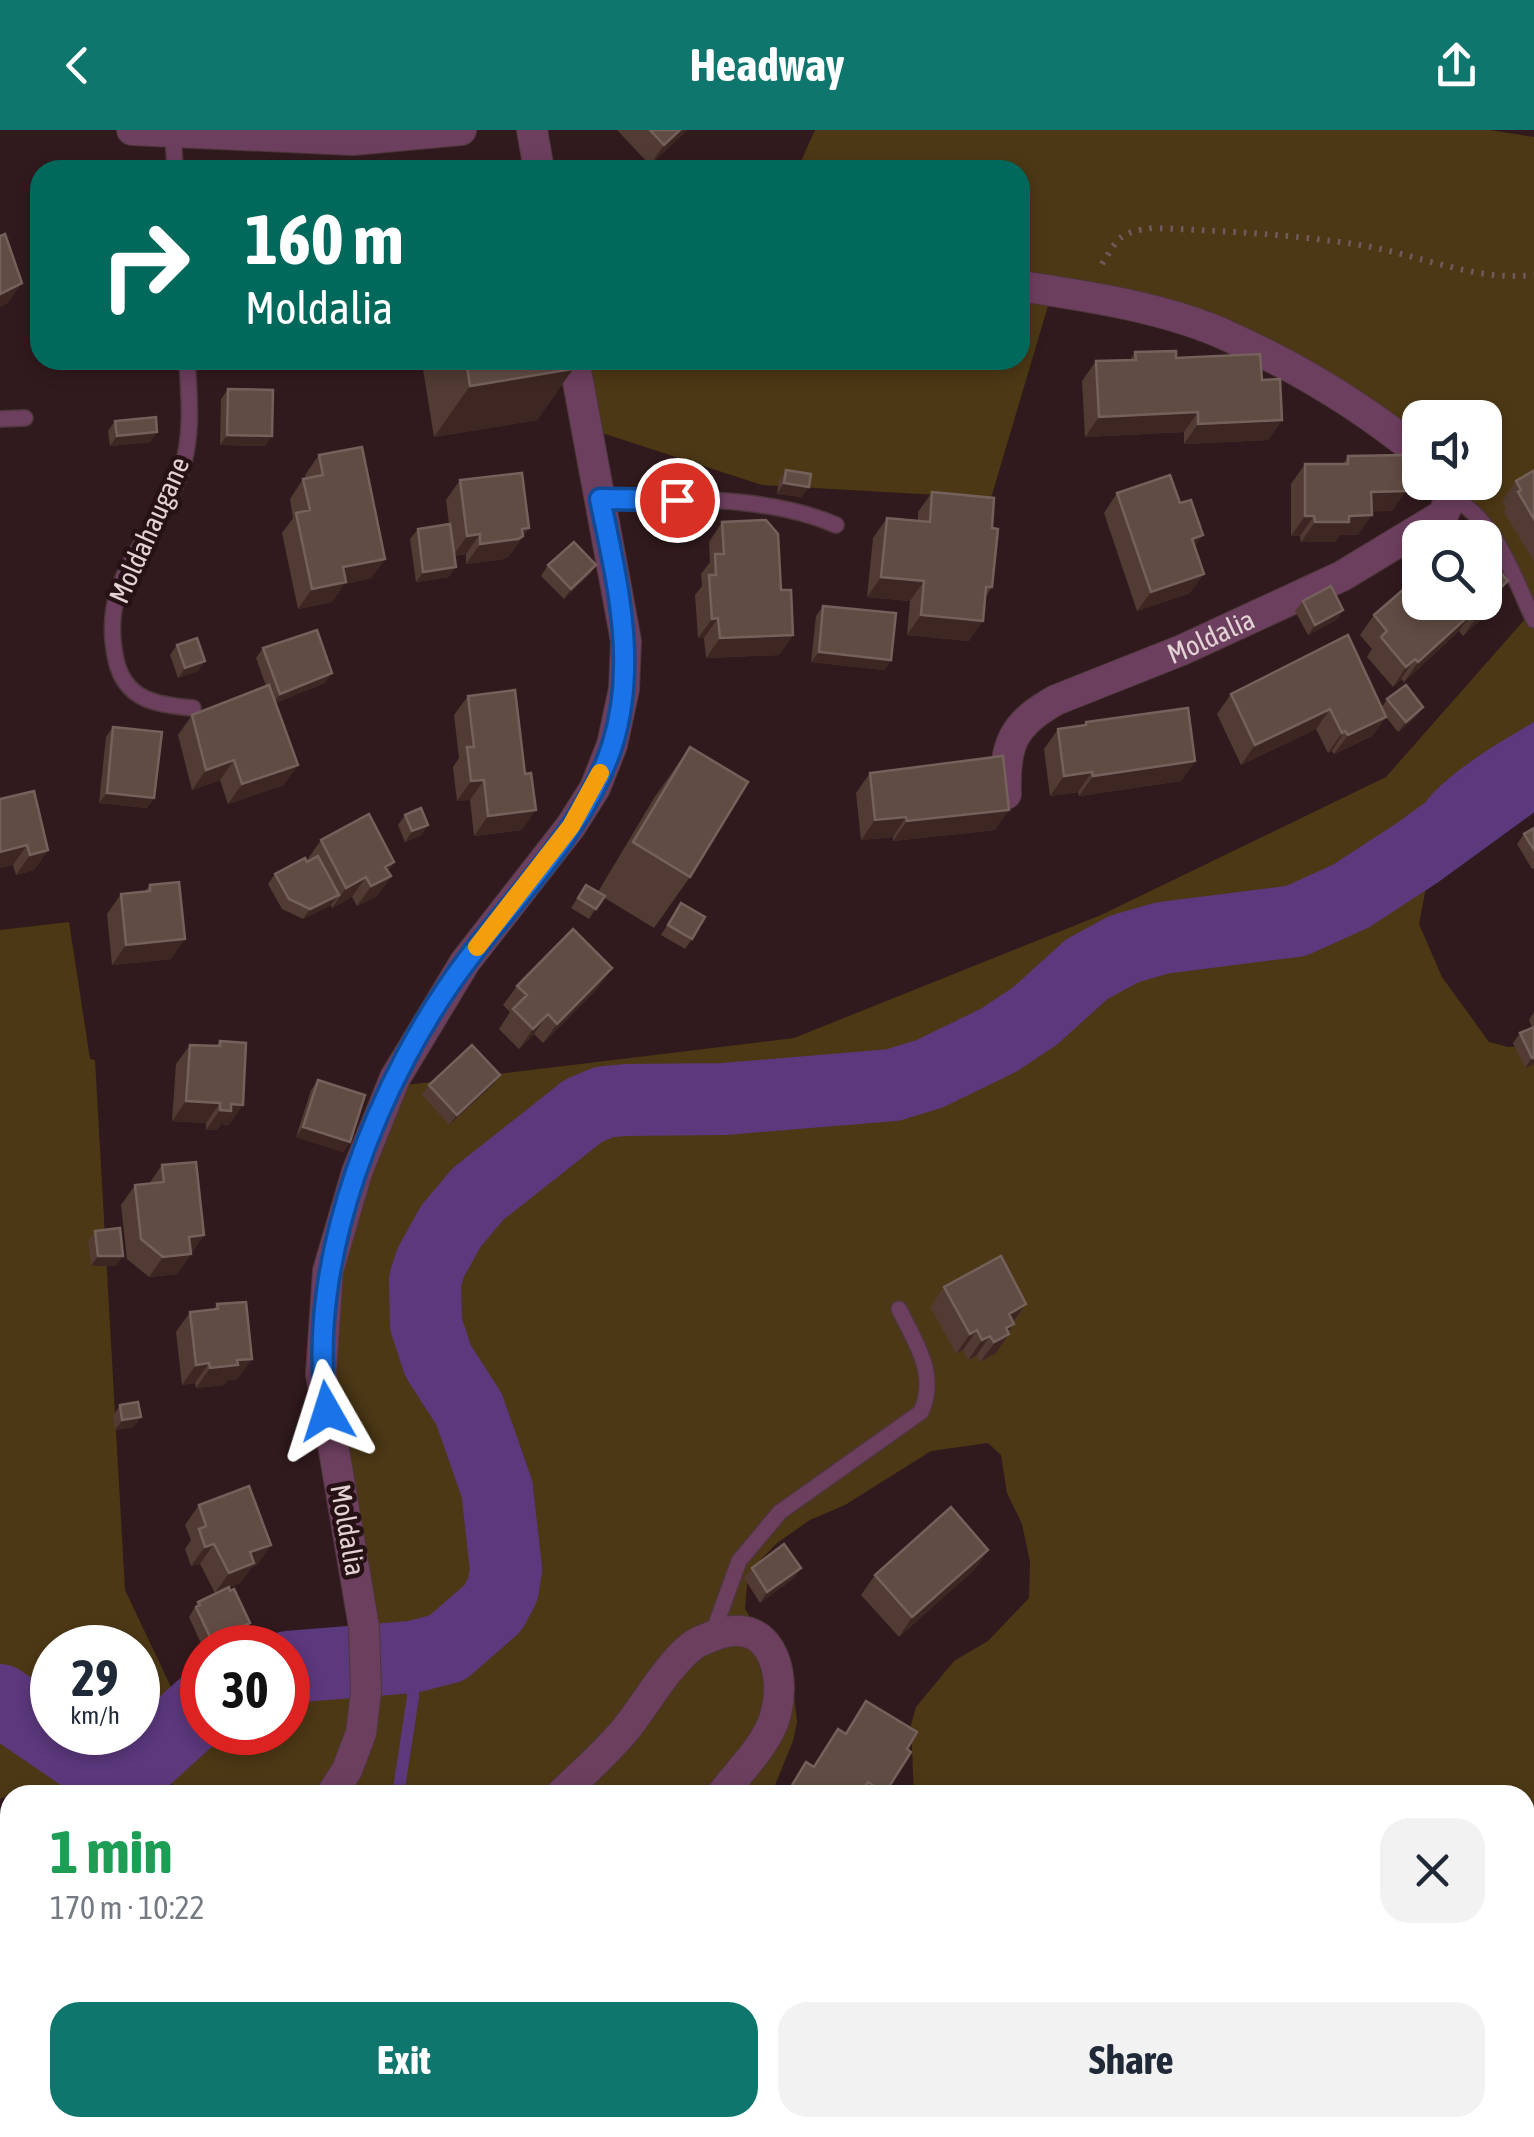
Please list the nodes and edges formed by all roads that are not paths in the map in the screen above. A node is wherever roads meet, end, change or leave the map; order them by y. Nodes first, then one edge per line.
1 (132, 130) edge
2 (461, 130) edge
3 (532, 130) edge
4 (173, 132) junction
5 (215, 133) edge
6 (407, 134) edge
7 (174, 160) edge
8 (537, 160) edge
9 (1030, 288) edge
10 (187, 370) edge
11 (576, 370) edge
12 (24, 418) dead end
13 (0, 419) edge
14 (1402, 439) edge
15 (600, 499) junction
16 (1445, 500) edge
17 (1460, 500) edge
18 (836, 525) dead end
19 (1534, 620) edge
20 (193, 708) dead end
21 (1006, 794) edge
22 (898, 1310) dead end
23 (711, 1637) junction
24 (337, 1785) edge
25 (570, 1785) edge
26 (728, 1785) edge

1 - 4 street
2 - 6 street
3 - 8 street
4 - 5 street
4 - 7 lane
5 - 6 street
9 - 14 street
10 - 20 lane, Moldahaugane
11 - 15 street, Moldalia
12 - 13 lane
15 - 18 lane
15 - 24 street, Moldalia
16 - 21 street, Moldalia
17 - 19 lane, Moldalia
22 - 23 lane
23 - 25 street
23 - 26 street

